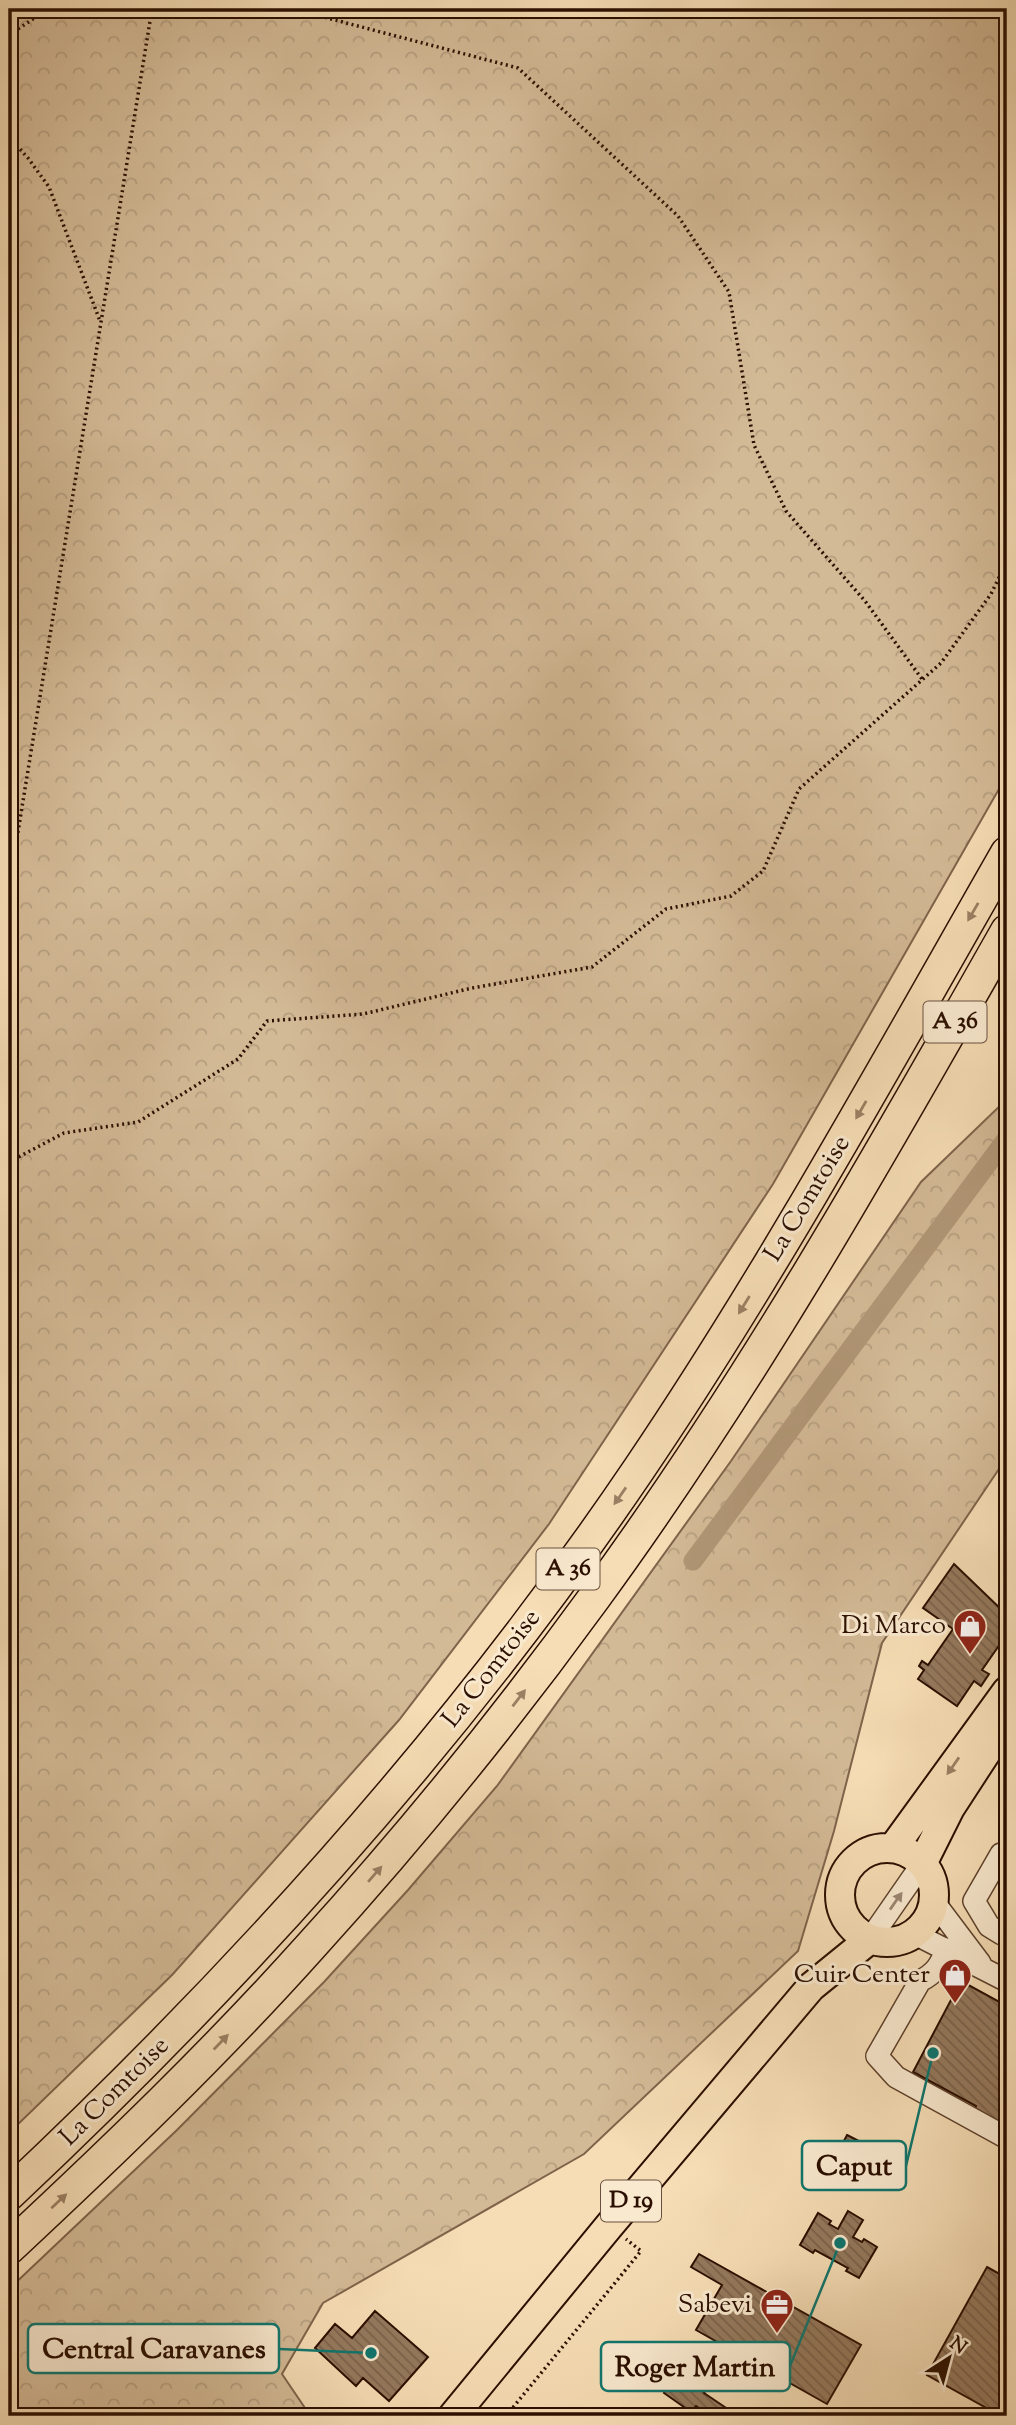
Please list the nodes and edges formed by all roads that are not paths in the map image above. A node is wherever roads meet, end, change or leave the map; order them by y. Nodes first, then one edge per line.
1 (1007, 853) edge
2 (1007, 931) edge
3 (1007, 1691) edge
4 (1007, 1722) edge
5 (893, 1848) junction
6 (1007, 1857) edge
7 (922, 1864) junction
8 (934, 1902) junction
9 (846, 1918) junction
10 (1005, 1929) edge
11 (915, 1934) junction
12 (870, 1939) junction
13 (947, 1949) junction
14 (984, 1968) junction
15 (1007, 1980) edge
16 (811, 1987) junction
17 (1007, 2138) edge
18 (9, 2194) edge
19 (9, 2248) edge
20 (453, 2416) edge

1 -> 18 highway, La Comtoise / A 36
19 -> 2 highway, La Comtoise / A 36
3 -> 5 main road
4 - 7 main road
5 - 7 main road
5 - 9 main road
6 - 10 street
7 - 8 main road
12 -> 7 street
8 - 11 main road
8 - 14 street
9 - 12 main road
9 - 16 main road
10 - 14 street
11 - 12 main road
11 - 13 street
12 - 16 main road
13 - 14 street
13 - 17 street
14 - 15 street
16 - 20 main road, D 19

